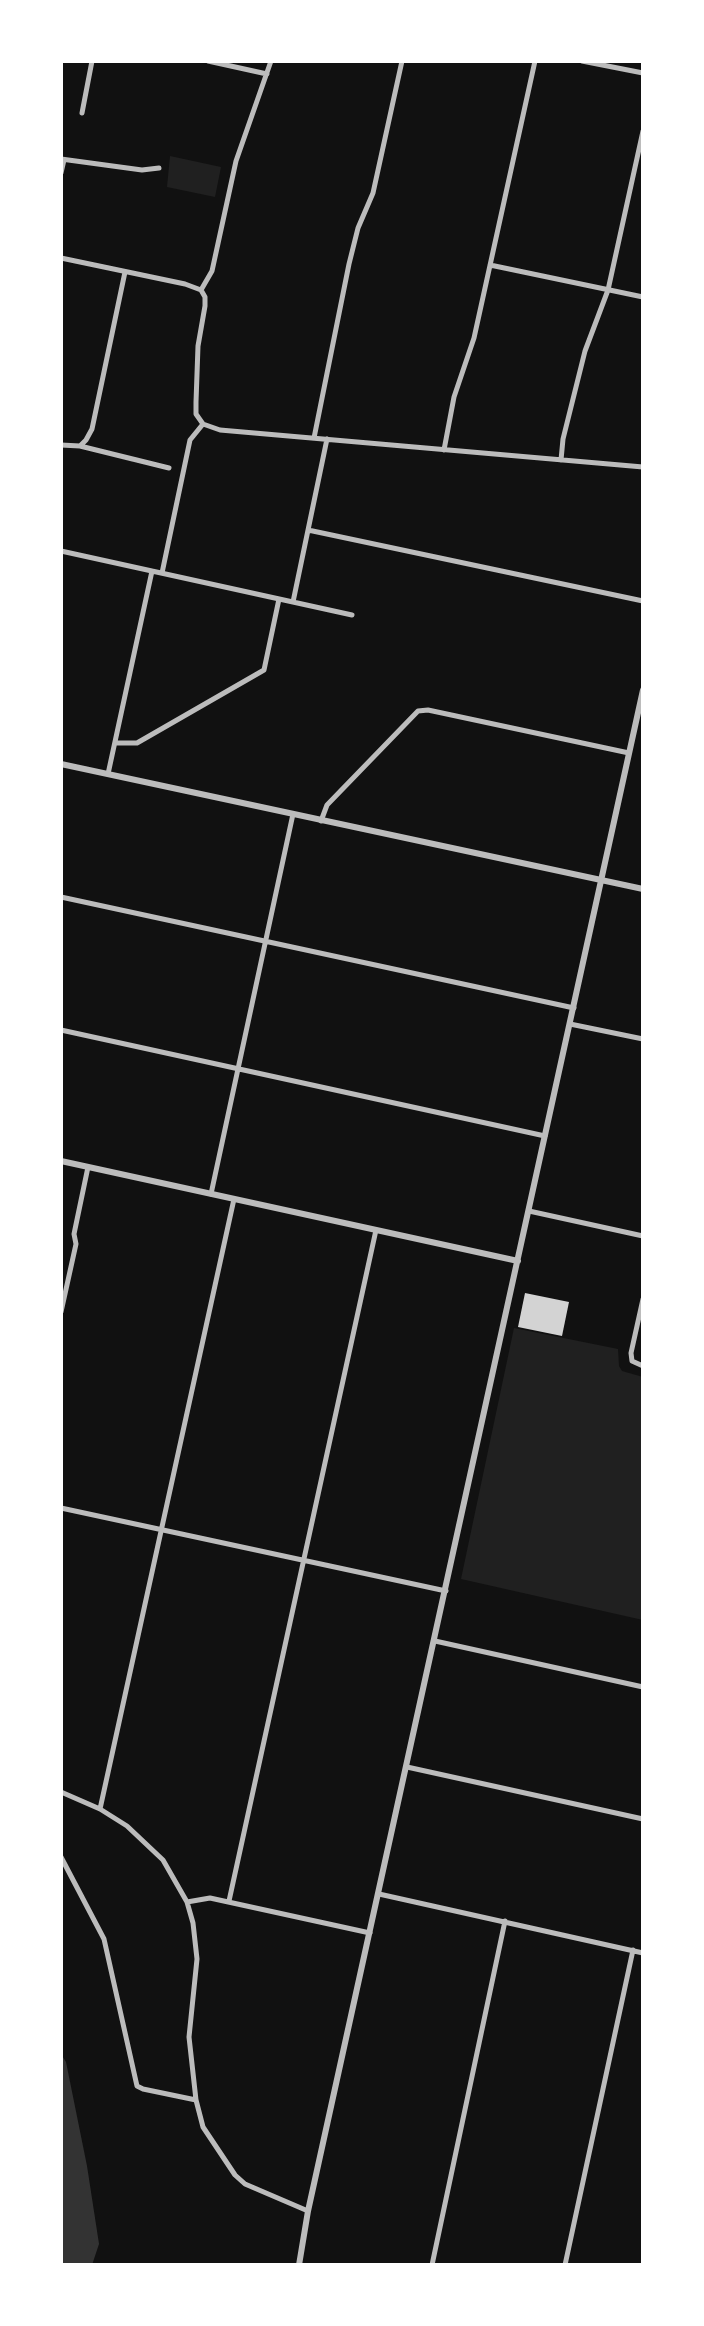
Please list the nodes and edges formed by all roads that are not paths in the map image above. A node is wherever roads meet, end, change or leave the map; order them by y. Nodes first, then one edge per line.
1 (92, 61) edge
2 (208, 61) edge
3 (271, 61) edge
4 (402, 61) edge
5 (535, 61) edge
6 (582, 61) edge
7 (643, 73) edge
8 (267, 74) junction
9 (82, 113) dead end
10 (643, 131) edge
11 (63, 159) edge
12 (159, 168) dead end
13 (61, 173) edge
14 (61, 258) edge
15 (490, 265) junction
16 (125, 272) junction
17 (201, 290) junction
18 (608, 290) junction
19 (643, 297) edge
20 (202, 424) junction
21 (314, 438) junction
22 (327, 439) junction
23 (61, 445) edge
24 (80, 446) junction
25 (444, 450) junction
26 (561, 460) junction
27 (643, 467) edge
28 (169, 468) dead end
29 (309, 530) junction
30 (61, 551) edge
31 (152, 571) junction
32 (162, 573) junction
33 (279, 599) junction
34 (643, 601) edge
35 (293, 602) junction
36 (352, 615) dead end
37 (643, 690) edge
38 (116, 743) junction
39 (629, 753) junction
40 (61, 764) edge
41 (108, 774) junction
42 (293, 814) junction
43 (321, 821) junction
44 (601, 880) junction
45 (643, 889) edge
46 (61, 897) edge
47 (266, 942) junction
48 (574, 1008) junction
49 (570, 1024) junction
50 (61, 1030) edge
51 (643, 1039) edge
52 (238, 1068) junction
53 (545, 1136) junction
54 (61, 1161) edge
55 (88, 1167) junction
56 (211, 1194) junction
57 (234, 1199) junction
58 (529, 1211) junction
59 (376, 1230) junction
60 (643, 1236) edge
61 (518, 1261) junction
62 (643, 1299) edge
63 (61, 1312) edge
64 (643, 1366) edge
65 (61, 1508) edge
66 (162, 1530) junction
67 (304, 1560) junction
68 (446, 1591) junction
69 (435, 1641) junction
70 (643, 1687) edge
71 (407, 1767) junction
72 (61, 1792) edge
73 (100, 1809) junction
74 (643, 1819) edge
75 (61, 1857) edge
76 (379, 1894) junction
77 (229, 1901) junction
78 (187, 1902) junction
79 (505, 1921) junction
80 (369, 1933) junction
81 (633, 1951) junction
82 (643, 1953) edge
83 (196, 2100) junction
84 (308, 2211) junction
85 (299, 2265) edge
86 (432, 2265) edge
87 (565, 2265) edge

1 - 9 street
2 - 8 street
3 - 8 street
4 - 21 street
5 - 15 street
6 - 7 street
8 - 17 street
10 - 18 street
11 - 12 street
11 - 13 street
14 - 16 street
15 - 18 street
15 - 25 street
16 - 17 street
16 - 24 street
17 - 20 street
18 - 19 street
18 - 26 street
20 - 21 street
20 - 32 street
21 - 22 street
22 - 25 street
22 - 29 street
23 - 24 street
24 - 28 street
25 - 26 street
26 - 27 street
29 - 34 street
29 - 35 street
30 - 31 street
31 - 32 street
31 - 38 street
32 - 33 street
33 - 35 street
33 - 38 street
35 - 36 street
37 - 39 street
38 - 41 street
39 - 43 street
39 - 44 street
40 - 41 street
41 - 42 street
42 - 43 street
42 - 47 street
43 - 44 street
44 - 45 street
44 - 48 street
46 - 47 street
47 - 48 street
47 - 52 street
48 - 49 street
49 - 51 street
49 - 53 street
50 - 52 street
52 - 53 street
52 - 56 street
53 - 58 street
54 - 55 street
55 - 56 street
55 - 63 street
56 - 57 street
57 - 59 street
57 - 66 street
58 - 60 street
58 - 61 street
59 - 61 street
59 - 67 street
61 - 68 street
62 - 64 street
65 - 66 street
66 - 67 street
66 - 73 street
67 - 68 street
67 - 77 street
68 - 69 street
69 - 70 street
69 - 71 street
71 - 74 street
71 - 76 street
72 - 73 street
73 - 78 street
75 - 83 street
76 - 79 street
76 - 80 street
77 - 78 street
77 - 80 street
78 - 83 street
79 - 81 street
79 - 86 street
80 - 84 street
81 - 82 street
81 - 87 street
83 - 84 street
84 - 85 street

